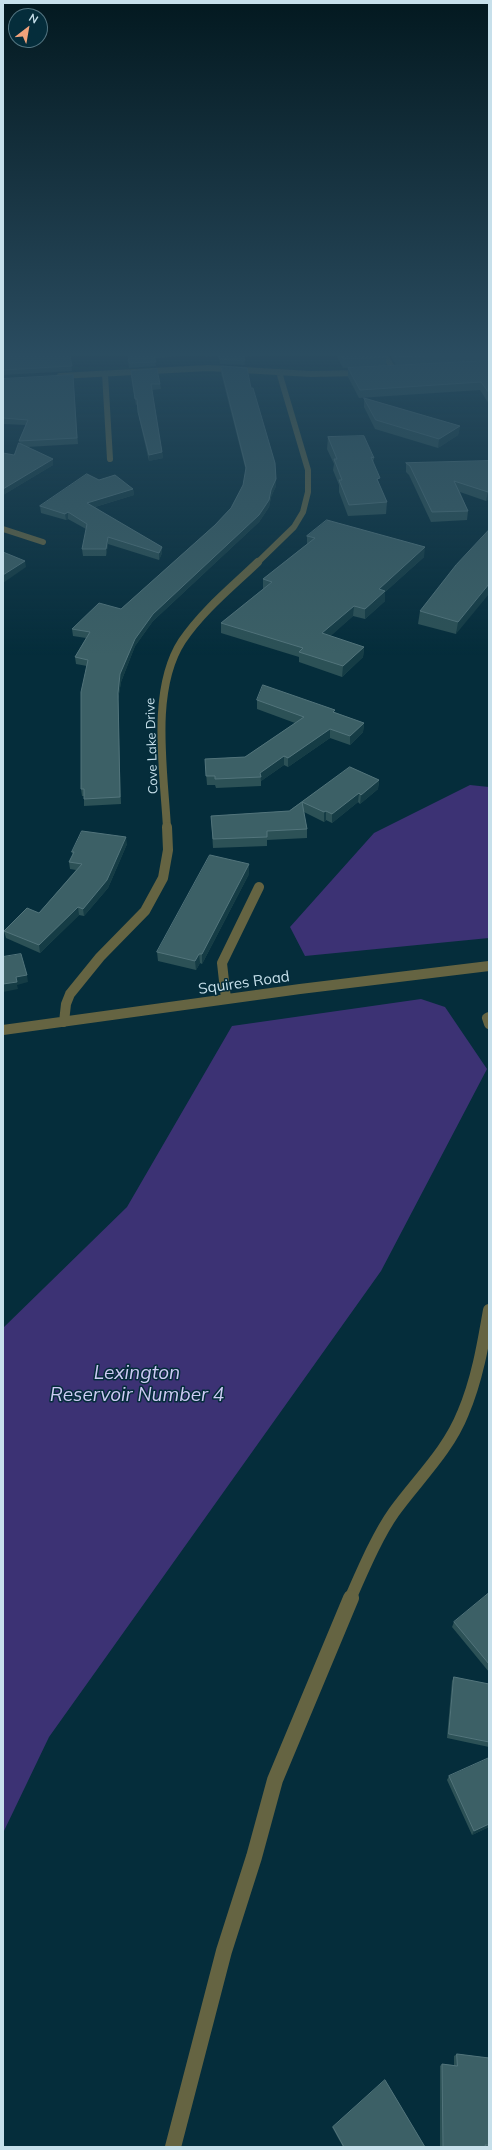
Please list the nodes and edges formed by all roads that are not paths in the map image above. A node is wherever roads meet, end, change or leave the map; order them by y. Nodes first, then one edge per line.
1 (110, 455) edge
2 (304, 455) edge
3 (110, 459) dead end
4 (3, 529) edge
5 (43, 542) dead end
6 (259, 887) dead end
7 (489, 966) edge
8 (226, 999) junction
9 (489, 1017) edge
10 (64, 1022) junction
11 (489, 1024) edge
12 (3, 1030) edge
13 (489, 1310) edge
14 (173, 2147) edge

1 - 3 street
2 - 10 street, Cove Lake Drive
4 - 5 street
6 - 8 street
7 - 8 street, Squires Road
8 - 10 street, Squires Road
9 - 11 street
10 - 12 street, Squires Road
13 - 14 street

